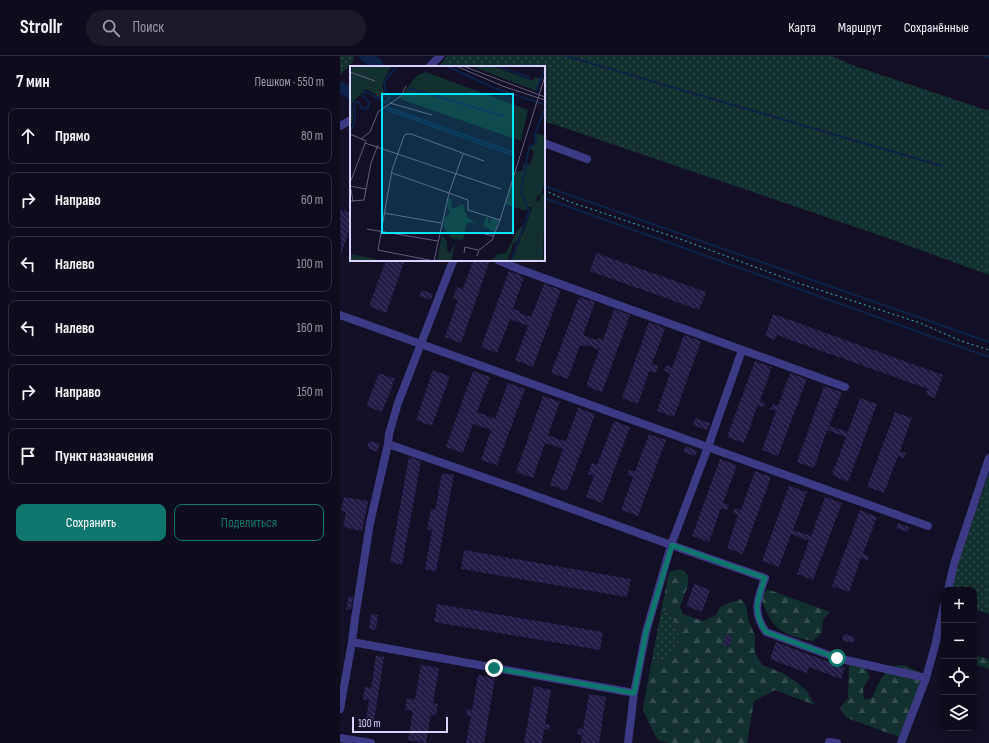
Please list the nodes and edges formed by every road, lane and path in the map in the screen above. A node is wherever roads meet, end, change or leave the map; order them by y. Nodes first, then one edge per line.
1 (440, 56) edge
2 (430, 66) edge
3 (350, 121) edge
4 (340, 126) edge
5 (545, 143) edge
6 (587, 159) dead end
7 (545, 190) edge
8 (454, 261) edge
9 (500, 261) edge
10 (340, 315) edge
11 (421, 344) junction
12 (742, 350) junction
13 (989, 350) edge
14 (845, 387) dead end
15 (388, 444) junction
16 (708, 447) junction
17 (989, 458) edge
18 (928, 526) dead end
19 (672, 545) junction
20 (949, 587) edge
21 (941, 619) edge
22 (352, 642) junction
23 (926, 678) junction
24 (634, 693) junction
25 (340, 709) edge
26 (340, 738) edge
27 (371, 743) edge
28 (628, 743) edge
29 (901, 743) edge

1 - 2 lane
3 - 4 lane
5 - 6 lane
7 - 13 path
8 - 11 lane
9 - 12 lane
10 - 11 lane
11 - 15 lane
11 - 16 lane
12 - 14 lane
12 - 16 lane
15 - 19 lane
15 - 22 lane
16 - 18 lane
16 - 19 lane
17 - 20 lane
19 - 23 lane
19 - 24 lane
21 - 23 lane
22 - 24 lane
22 - 25 lane
23 - 29 lane
24 - 28 lane
26 - 27 lane

